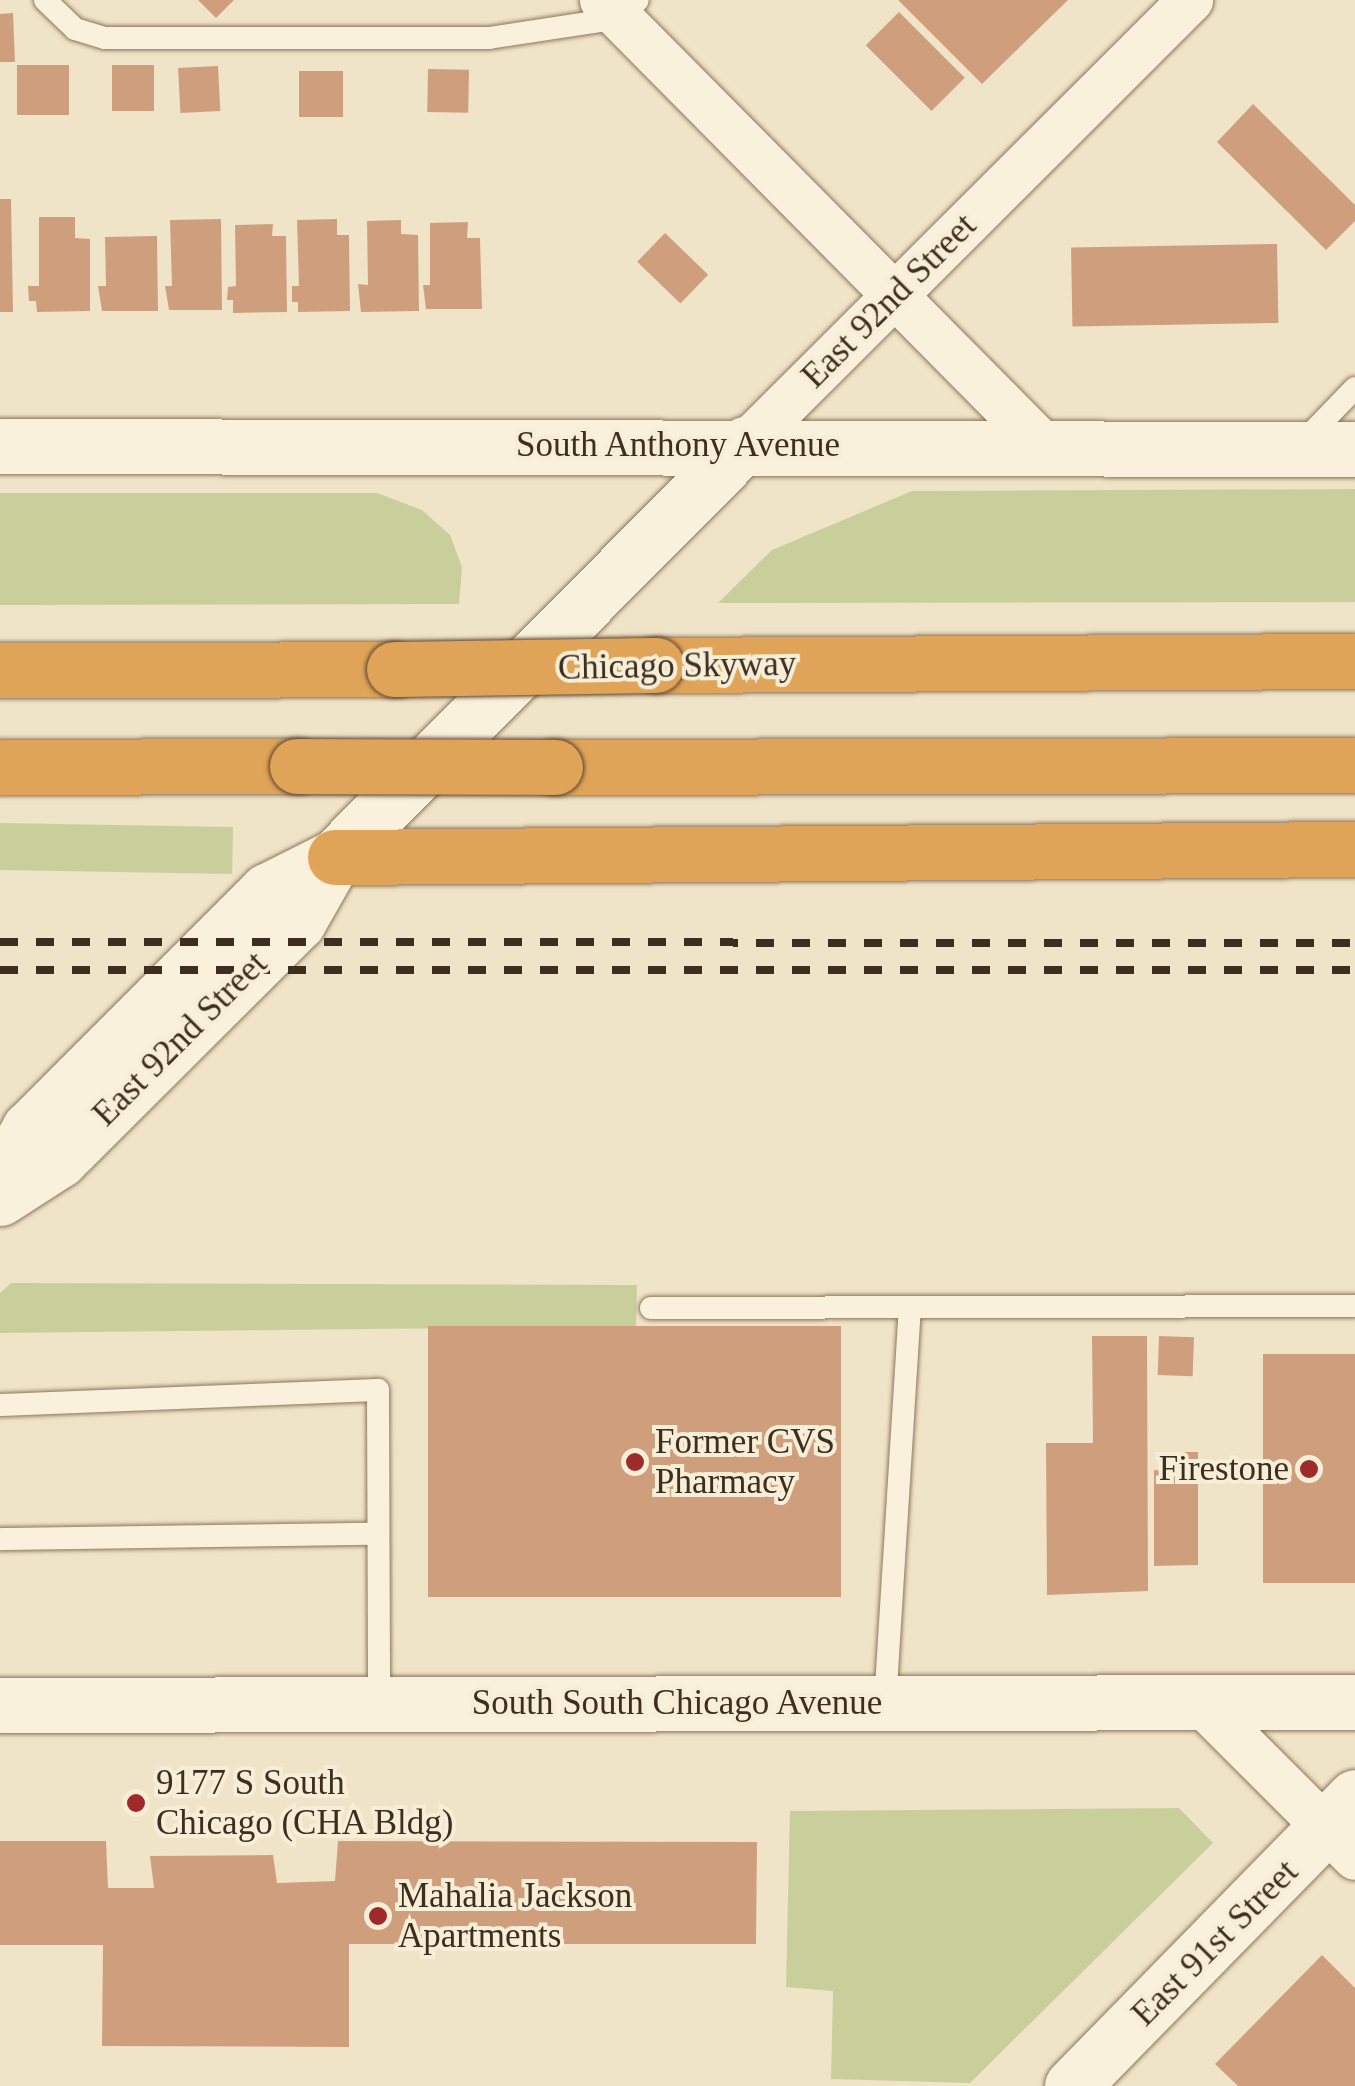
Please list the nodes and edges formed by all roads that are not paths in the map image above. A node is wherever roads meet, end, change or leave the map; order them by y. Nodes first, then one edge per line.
1 (45, 0) edge
2 (1190, 0) edge
3 (620, 6) edge
4 (896, 294) junction
5 (1355, 388) edge
6 (745, 444) junction
7 (1043, 445) junction
8 (0, 446) edge
9 (1297, 448) junction
10 (1355, 449) edge
11 (1355, 661) edge
12 (0, 670) edge
13 (1355, 765) edge
14 (0, 766) edge
15 (1355, 849) edge
16 (335, 857) junction
17 (0, 1182) edge
18 (0, 1198) edge
19 (1355, 1306) edge
20 (651, 1308) dead end
21 (910, 1308) junction
22 (0, 1406) edge
23 (378, 1534) junction
24 (0, 1539) edge
25 (1200, 1702) junction
26 (1355, 1702) edge
27 (885, 1703) junction
28 (379, 1704) junction
29 (0, 1705) edge
30 (1346, 1828) edge
31 (1072, 2086) edge

1 - 3 lane
2 - 4 street, East 92nd Street
3 - 4 street
4 - 6 street, East 92nd Street
4 - 7 street
5 - 9 lane
6 - 7 street, South Anthony Avenue
6 - 8 street, South Anthony Avenue
6 - 16 street, East 92nd Street
7 - 9 street, South Anthony Avenue
9 - 10 street, South Anthony Avenue
11 - 12 highway, Chicago Skyway, bridge
13 - 14 highway, bridge
15 - 16 highway
16 - 17 street, East 92nd Street
16 - 18 street, East 92nd Street
19 - 21 lane
20 - 21 lane
21 - 27 lane
22 - 23 lane
23 - 24 lane
23 - 28 lane
25 - 26 street, South South Chicago Avenue
25 - 27 street, South South Chicago Avenue
25 - 30 street
27 - 28 street, South South Chicago Avenue
28 - 29 street, South South Chicago Avenue
30 - 31 street, East 91st Street

